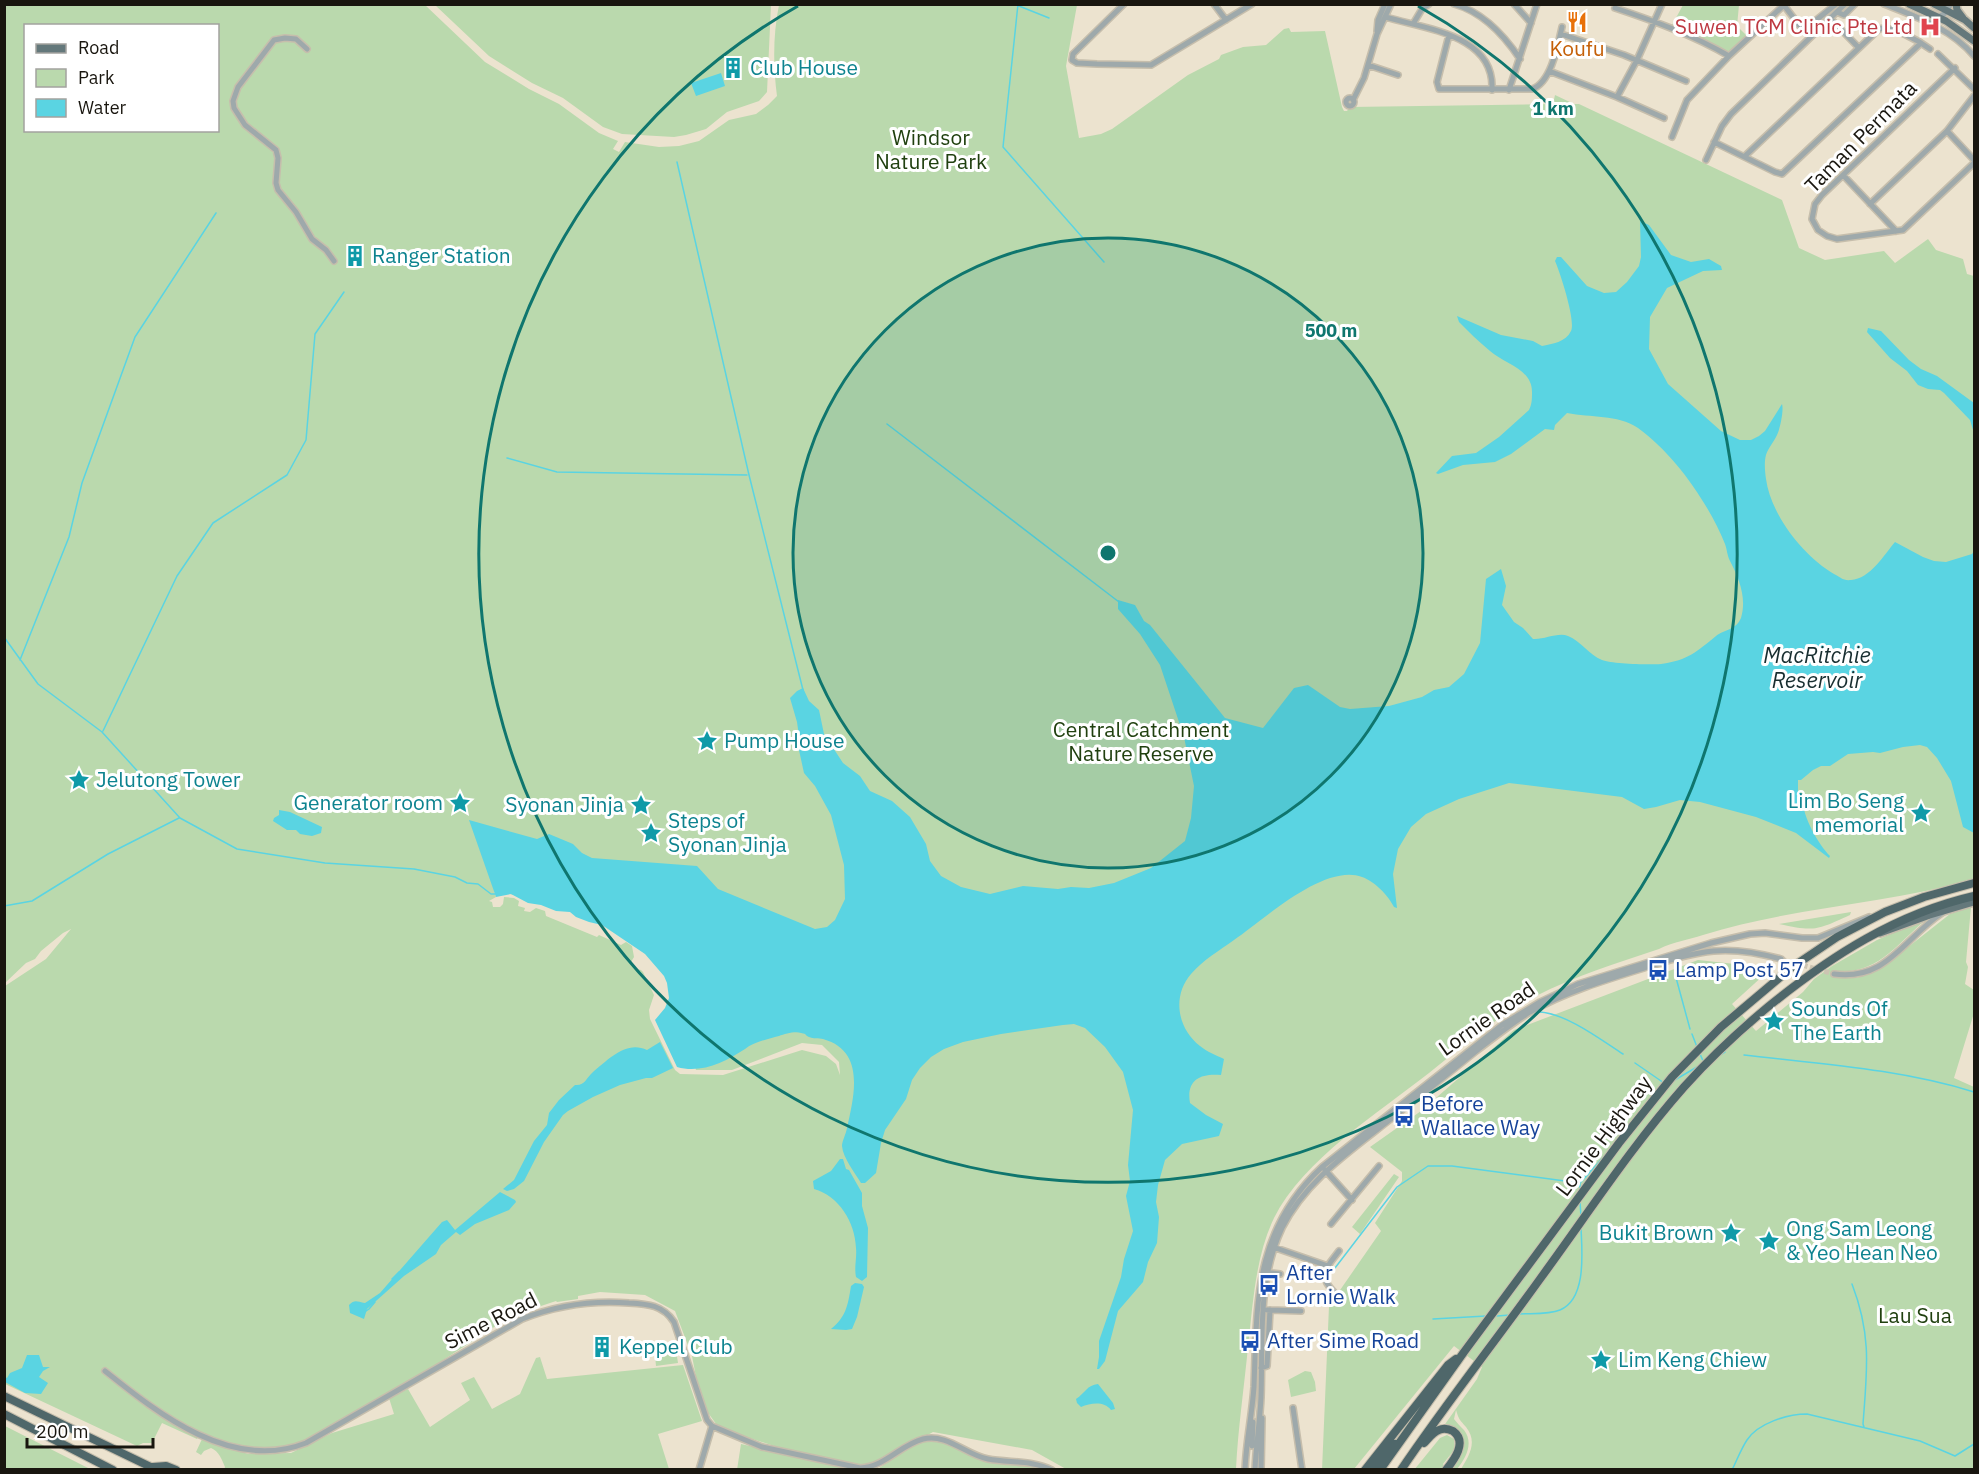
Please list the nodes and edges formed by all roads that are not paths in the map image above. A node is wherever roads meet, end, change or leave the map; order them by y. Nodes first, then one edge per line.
1 (1125, 4) edge
2 (1214, 4) edge
3 (1252, 4) edge
4 (1385, 4) edge
5 (1391, 4) edge
6 (1429, 4) edge
7 (1454, 4) edge
8 (1514, 4) edge
9 (1537, 4) edge
10 (1662, 4) edge
11 (1836, 4) edge
12 (1845, 4) edge
13 (1855, 4) edge
14 (1884, 4) edge
15 (1934, 4) edge
16 (1956, 4) edge
17 (1783, 5) edge
18 (1912, 5) edge
19 (1615, 8) dead end
20 (1949, 8) edge
21 (1837, 12) junction
22 (1386, 17) junction
23 (1938, 17) junction
24 (1830, 18) junction
25 (1226, 20) junction
26 (1965, 20) junction
27 (1655, 21) junction
28 (1531, 23) junction
29 (1413, 24) junction
30 (1974, 27) edge
31 (1377, 34) junction
32 (1449, 35) junction
33 (1974, 40) edge
34 (1921, 43) junction
35 (1859, 48) junction
36 (307, 49) dead end
37 (1930, 49) dead end
38 (1938, 54) dead end
39 (1729, 56) junction
40 (1974, 56) edge
41 (1520, 59) junction
42 (1637, 60) junction
43 (1368, 65) junction
44 (1955, 68) junction
45 (1549, 71) junction
46 (1398, 75) dead end
47 (1686, 81) dead end
48 (1974, 89) edge
49 (1492, 90) junction
50 (1509, 90) junction
51 (1974, 96) edge
52 (1617, 97) junction
53 (1353, 100) dead end
54 (1664, 118) dead end
55 (1947, 131) junction
56 (1672, 137) dead end
57 (1714, 142) junction
58 (1745, 156) junction
59 (1706, 160) dead end
60 (1974, 161) edge
61 (1843, 175) junction
62 (1870, 204) junction
63 (1896, 231) junction
64 (334, 261) dead end
65 (1974, 884) edge
66 (1974, 896) edge
67 (1974, 902) edge
68 (1946, 910) junction
69 (1885, 912) junction
70 (1869, 936) junction
71 (1781, 959) tunnel mouth
72 (1834, 974) tunnel mouth
73 (1464, 1058) junction
74 (1378, 1166) dead end
75 (1324, 1169) junction
76 (1352, 1200) junction
77 (1331, 1224) dead end
78 (1272, 1247) junction
79 (1339, 1251) dead end
80 (1328, 1266) junction
81 (1265, 1273) junction
82 (1280, 1274) dead end
83 (1334, 1292) dead end
84 (1261, 1294) junction
85 (1263, 1310) junction
86 (1270, 1310) junction
87 (1301, 1311) dead end
88 (1263, 1320) junction
89 (1269, 1325) junction
90 (1465, 1351) junction
91 (1254, 1365) junction
92 (1262, 1368) junction
93 (105, 1371) dead end
94 (4, 1396) edge
95 (1260, 1405) junction
96 (1293, 1408) dead end
97 (4, 1414) edge
98 (1252, 1417) junction
99 (712, 1426) junction
100 (1412, 1427) junction
101 (1412, 1453) junction
102 (155, 1468) edge
103 (113, 1470) edge
104 (176, 1470) edge
105 (699, 1470) edge
106 (1052, 1470) edge
107 (1245, 1470) edge
108 (1254, 1470) edge
109 (1261, 1470) edge
110 (1302, 1470) edge
111 (1365, 1470) edge
112 (1372, 1470) edge
113 (1380, 1470) edge
114 (1401, 1470) edge
115 (1446, 1470) edge

1 - 25 street
2 - 25 street
3 - 25 street
4 - 31 street
5 - 22 street
6 - 29 street
7 - 41 street
8 - 28 street
9 - 28 street
10 - 27 street
11 - 17 street
12 - 21 street
13 - 21 street
14 - 40 street
15 - 20 main road
16 - 26 main road
17 - 39 street
18 - 23 main road
19 - 27 street
20 - 23 street
20 - 26 main road
21 - 24 street
22 - 29 street
22 - 31 street
23 - 33 main road
24 - 35 street
24 - 57 street
26 - 30 main road
27 - 39 street
27 - 42 street
28 - 41 street
29 - 32 street
31 - 43 street
32 - 49 street
32 - 49 street
34 - 35 street
34 - 37 street
34 - 58 street
35 - 58 street
36 - 64 street
38 - 44 street
39 - 56 street
41 - 50 street
42 - 45 street
42 - 47 street
42 - 52 street
43 - 46 street
43 - 53 street
44 - 48 street
44 - 61 street, Taman Permata
45 - 50 street
45 - 52 street
49 - 50 street
51 - 55 street
52 - 54 street
55 - 60 street, Taman Permata
55 - 62 street
57 - 58 street
57 - 59 street
60 - 63 street, Taman Permata
61 - 62 street
61 - 63 street, Taman Permata
62 - 63 street
65 - 69 highway, Lornie Highway
66 - 70 highway, Lornie Highway
67 - 68 main road
68 - 70 main road
68 - 72 street
69 - 73 street, Lornie Road
69 - 90 highway, Lornie Highway
70 - 101 highway, Lornie Highway
71 - 73 street, Lornie Road
73 - 75 street, Lornie Road
74 - 76 street
75 - 76 street
75 - 78 street, Lornie Road
76 - 77 street
78 - 80 street
78 - 81 street, Lornie Road
79 - 80 street
80 - 83 street
81 - 82 street
81 - 84 street, Lornie Road
84 - 85 street, Lornie Road
84 - 91 street, Lornie Road
85 - 86 street
85 - 88 street, Lornie Road
86 - 87 street
86 - 89 street, Lornie Road
88 - 89 street
88 - 92 street, Lornie Road
89 - 92 street, Lornie Road
90 - 100 highway, Lornie Highway
90 - 111 highway
91 - 92 street
91 - 98 street, Lornie Road
92 - 95 street, Lornie Road
93 - 99 street, Sime Road
94 - 102 highway
95 - 108 street
95 - 109 street
96 - 110 street
97 - 103 highway
98 - 107 street, Lornie Road
98 - 108 street
99 - 105 street
99 - 106 street
100 - 112 highway
100 - 113 highway, Lornie Highway
101 - 114 highway, Lornie Highway
101 - 115 highway
102 - 104 highway

